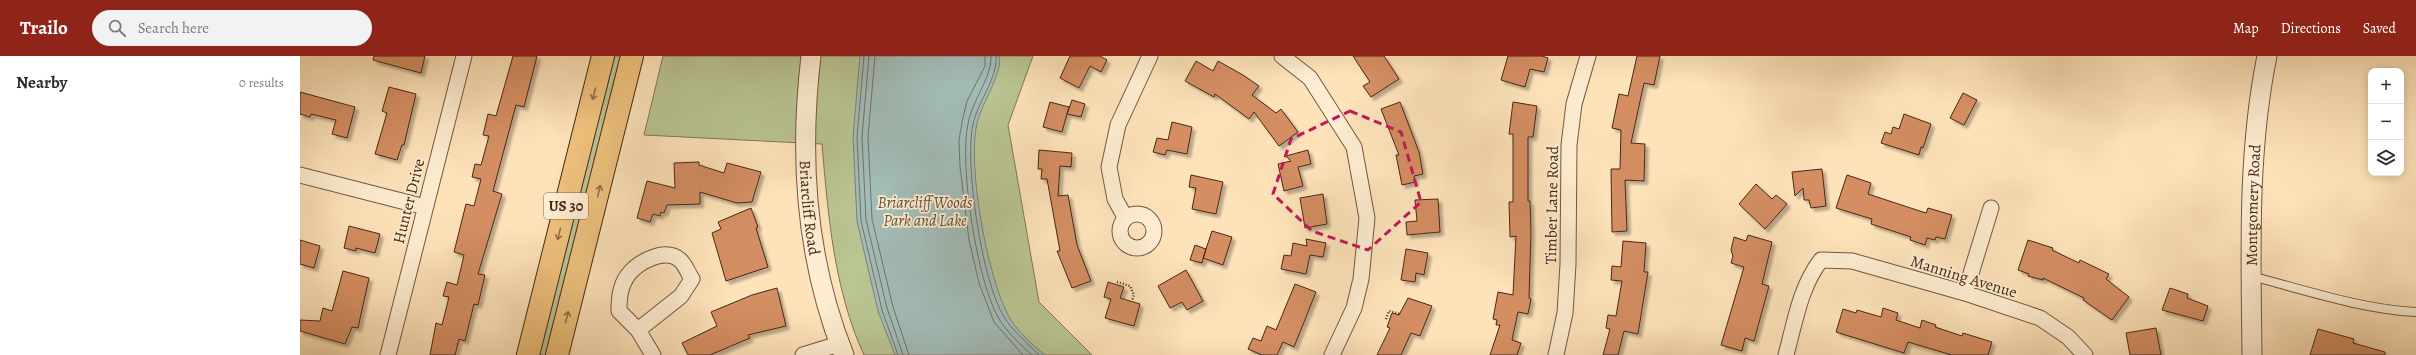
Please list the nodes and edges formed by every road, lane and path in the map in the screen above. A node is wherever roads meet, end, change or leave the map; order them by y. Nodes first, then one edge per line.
1 (464, 56) edge
2 (603, 56) edge
3 (632, 56) edge
4 (811, 56) edge
5 (1150, 56) edge
6 (1282, 56) edge
7 (1588, 56) edge
8 (2267, 56) edge
9 (300, 175) edge
10 (425, 207) junction
11 (1991, 208) dead end
12 (1126, 217) dead end
13 (2251, 276) junction
14 (1117, 282) dead end
15 (1965, 293) junction
16 (1132, 301) dead end
17 (2416, 312) edge
18 (1400, 314) dead end
19 (1386, 319) dead end
20 (638, 330) junction
21 (842, 349) edge
22 (388, 355) edge
23 (528, 355) edge
24 (558, 355) edge
25 (653, 355) edge
26 (803, 355) edge
27 (1332, 355) edge
28 (1556, 355) edge
29 (1786, 355) edge
30 (2085, 355) edge
31 (2252, 355) edge

1 - 10 street, Hunter Drive
2 -> 23 main road, US 30
24 -> 3 main road, US 30
4 - 21 street, Briarcliff Road
5 - 12 street
6 - 27 street
7 - 28 street, Timber Lane Road
8 - 13 street, Montgomery Road
9 - 10 street
10 - 22 street, Hunter Drive
11 - 15 street
13 - 17 lane
13 - 31 street, Montgomery Road
14 - 16 path
15 - 29 street, Manning Avenue
15 - 30 street, Manning Avenue
18 - 19 path
20 - 20 street
20 - 25 street
21 - 26 street

